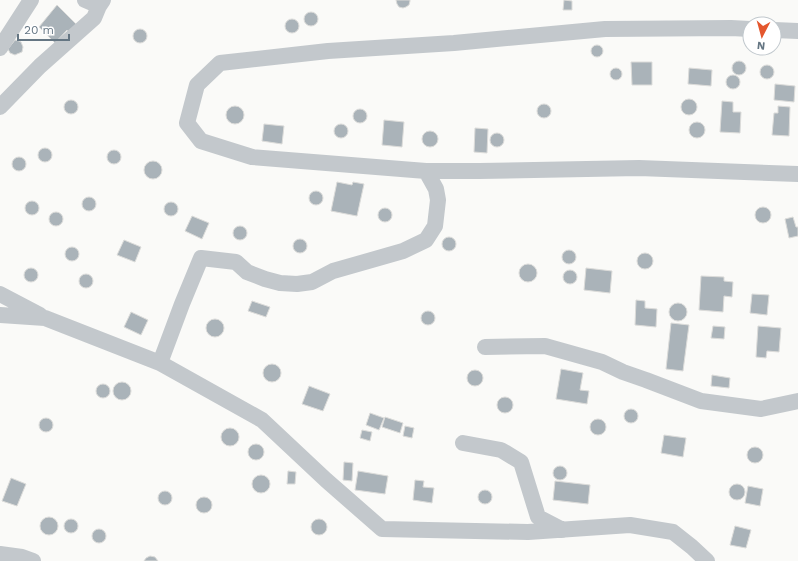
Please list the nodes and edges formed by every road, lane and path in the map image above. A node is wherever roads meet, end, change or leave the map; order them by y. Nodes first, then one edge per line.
1 (31, 0) edge
2 (96, 2) edge
3 (742, 29) edge
4 (782, 30) edge
5 (798, 31) edge
6 (0, 48) edge
7 (0, 107) edge
8 (426, 171) junction
9 (798, 174) edge
10 (0, 294) edge
11 (0, 315) edge
12 (45, 318) junction
13 (485, 347) dead end
14 (160, 363) junction
15 (798, 400) edge
16 (463, 443) dead end
17 (563, 530) junction
18 (0, 554) edge
19 (33, 561) edge
20 (707, 561) edge

1 - 6 street
2 - 7 street
3 - 8 street
4 - 5 street
8 - 9 street
8 - 14 street
10 - 12 street
11 - 12 street
12 - 14 street
13 - 15 street
14 - 17 street
16 - 17 street
17 - 20 street
18 - 19 street

